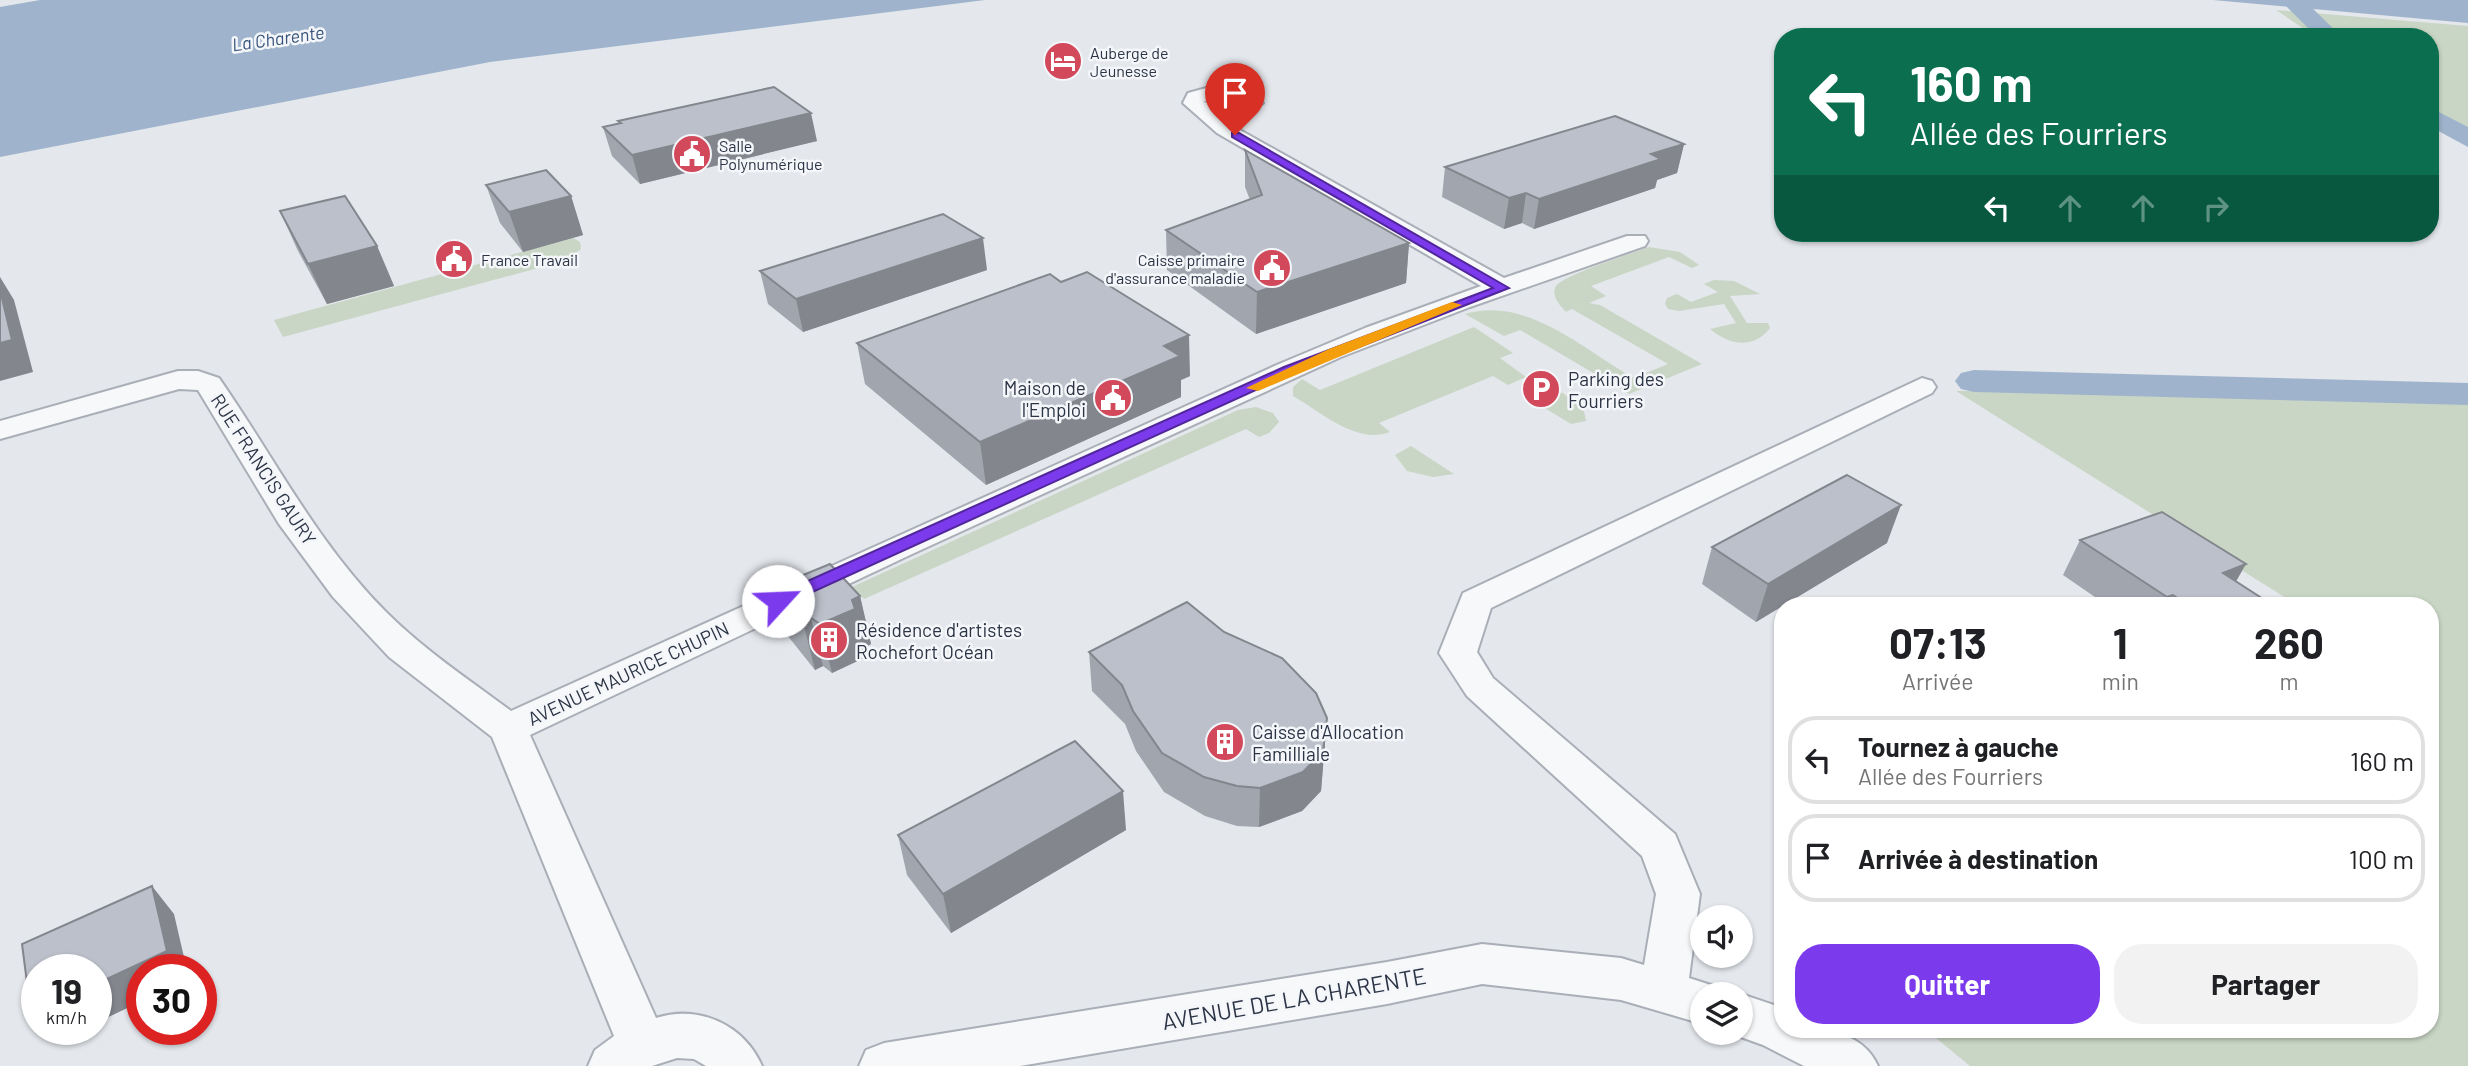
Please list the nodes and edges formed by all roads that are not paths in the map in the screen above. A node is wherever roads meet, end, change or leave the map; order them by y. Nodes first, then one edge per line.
1 (1224, 129) junction
2 (1636, 241) dead end
3 (1503, 288) junction
4 (1922, 387) dead end
5 (0, 430) edge
6 (508, 729) junction
7 (1683, 996) edge
8 (1753, 1020) edge
9 (1774, 1026) edge
10 (1798, 1038) edge
11 (628, 1055) edge
12 (737, 1066) edge
13 (884, 1066) edge
14 (1853, 1066) edge

1 - 1 street
1 - 3 street
2 - 3 street, AVENUE MAURICE CHUPIN
3 - 6 street, AVENUE MAURICE CHUPIN
4 - 7 street
5 - 6 street, RUE FRANCIS GAURY
6 - 11 street
7 - 13 street, AVENUE DE LA CHARENTE
8 - 9 street
10 - 14 street
11 - 12 street

